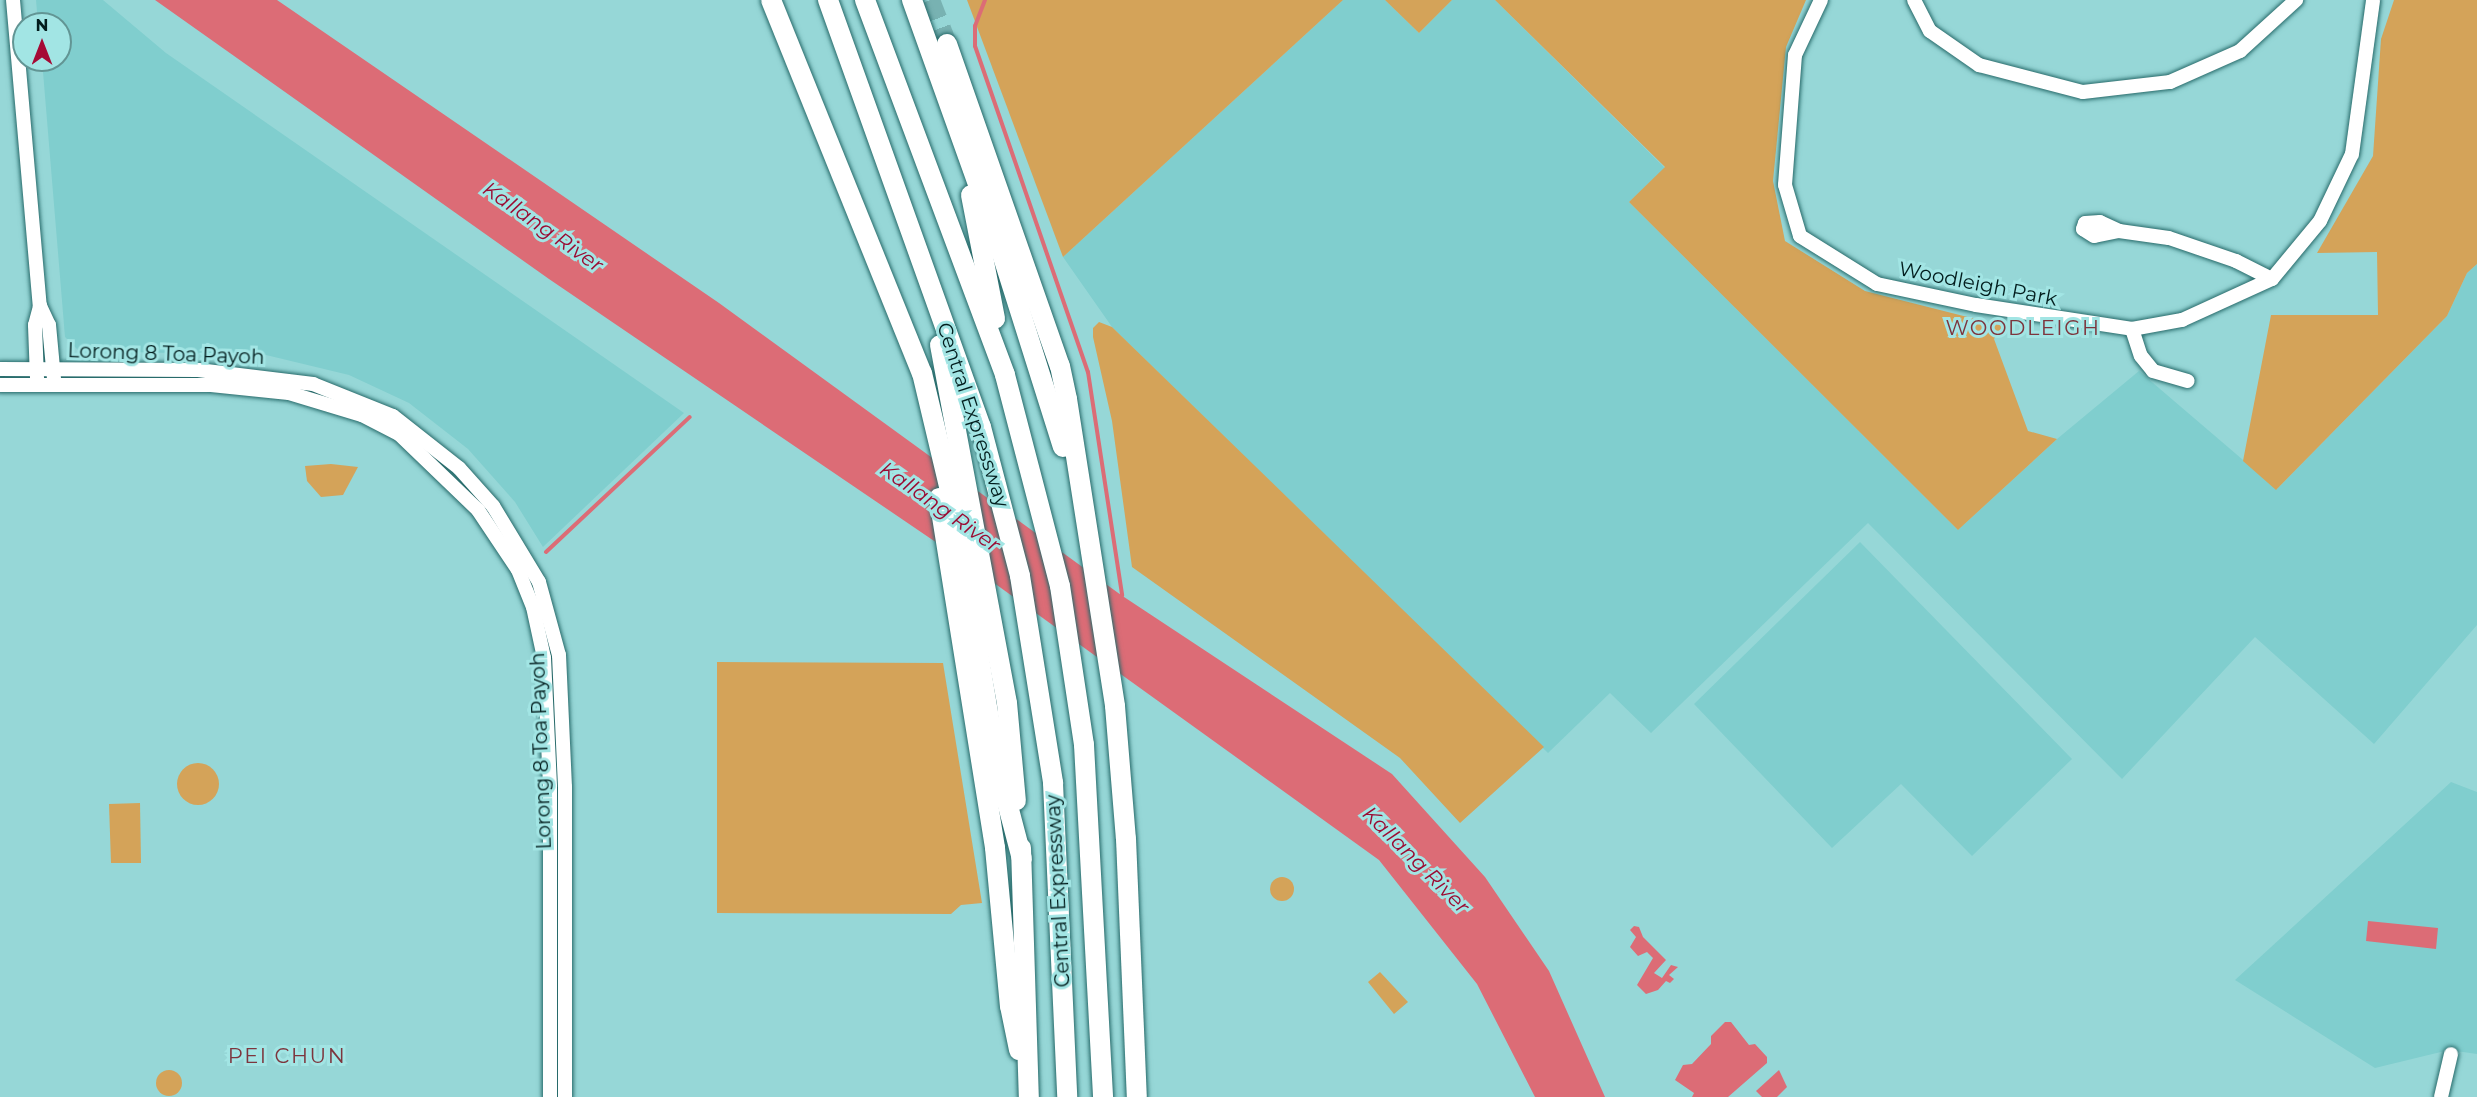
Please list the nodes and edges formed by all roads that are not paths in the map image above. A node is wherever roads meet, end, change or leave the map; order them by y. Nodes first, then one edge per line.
1 (12, 0) edge
2 (771, 0) edge
3 (828, 0) edge
4 (865, 0) edge
5 (912, 0) edge
6 (1821, 0) edge
7 (1914, 0) edge
8 (2296, 0) edge
9 (2373, 0) edge
10 (947, 44) tunnel mouth
11 (961, 146) junction
12 (2119, 231) dead end
13 (925, 274) junction
14 (2272, 279) junction
15 (40, 306) junction
16 (2132, 329) junction
17 (0, 369) edge
18 (37, 369) junction
19 (53, 369) junction
20 (1005, 375) junction
21 (2188, 381) dead end
22 (0, 385) edge
23 (38, 385) junction
24 (55, 385) junction
25 (1082, 513) junction
26 (978, 706) junction
27 (1022, 859) junction
28 (2451, 1054) dead end
29 (550, 1097) edge
30 (564, 1097) edge
31 (1029, 1097) edge
32 (1067, 1097) edge
33 (1103, 1097) edge
34 (1137, 1097) edge
35 (2441, 1097) edge

1 - 15 street, Lorong 8 Toa Payoh
2 - 26 highway
3 - 13 highway, Central Expressway
4 - 20 highway, Central Expressway
5 - 11 highway
6 - 16 street, Woodleigh Park
7 - 8 street
9 - 14 street, Woodleigh Park
10 - 25 highway
11 - 20 highway
11 - 25 highway
12 - 14 street
13 - 27 highway
13 - 32 highway, Central Expressway
14 - 16 street, Woodleigh Park
15 - 18 street, Lorong 8 Toa Payoh
15 - 19 street, Lorong 8 Toa Payoh
16 - 21 street
17 - 18 street, Lorong 8 Toa Payoh
18 - 19 street, Lorong 8 Toa Payoh
18 - 23 street, Lorong 8 Toa Payoh
19 - 24 street, Lorong 8 Toa Payoh
19 - 30 street, Lorong 8 Toa Payoh
20 - 33 highway, Central Expressway
22 - 23 street, Lorong 8 Toa Payoh
23 - 24 street, Lorong 8 Toa Payoh
24 - 29 street, Lorong 8 Toa Payoh
25 - 34 highway
26 - 27 highway
26 - 31 highway
27 - 31 highway
28 - 35 street

